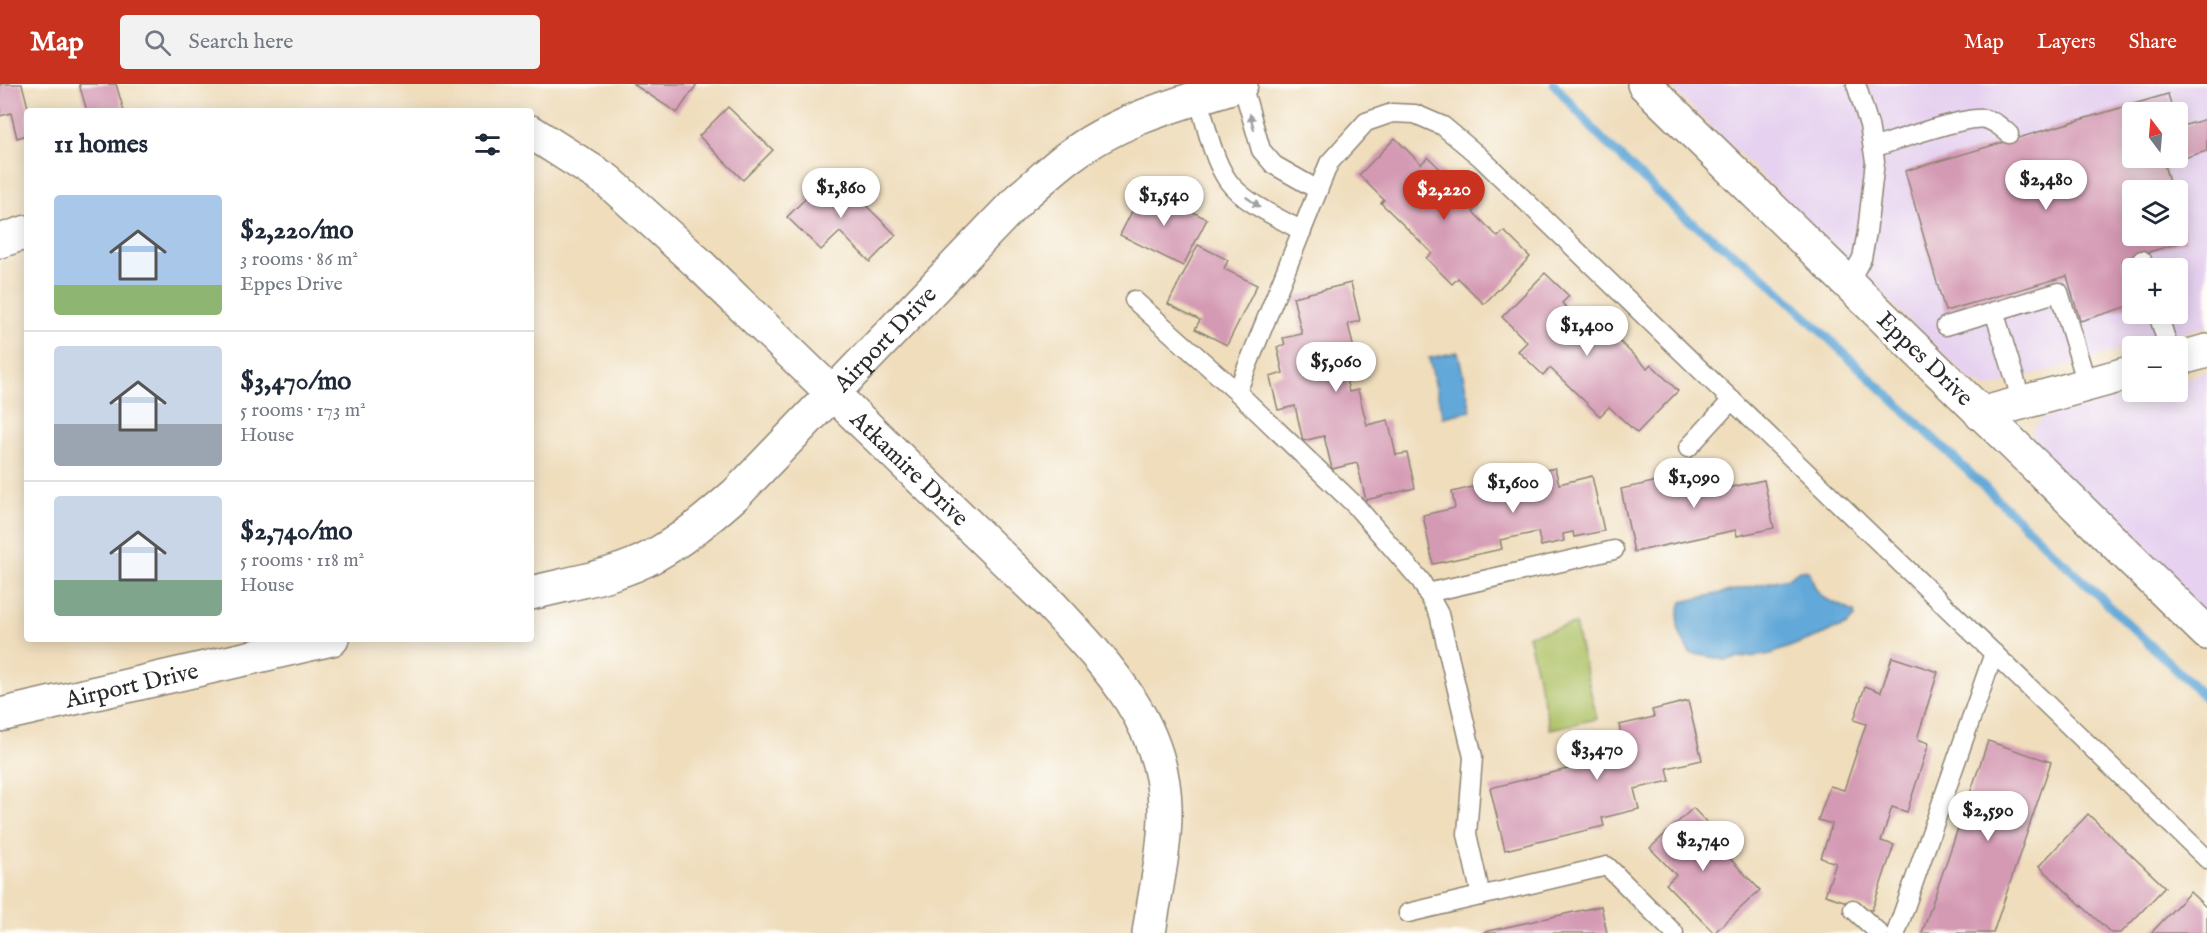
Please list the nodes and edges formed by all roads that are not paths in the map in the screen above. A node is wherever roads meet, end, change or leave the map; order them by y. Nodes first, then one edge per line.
1 (1241, 84) edge
2 (1644, 84) edge
3 (1856, 84) edge
4 (1198, 97) junction
5 (534, 134) edge
6 (2009, 134) dead end
7 (1873, 148) junction
8 (1318, 190) junction
9 (1302, 231) junction
10 (24, 233) edge
11 (0, 241) edge
12 (1848, 284) junction
13 (1134, 300) dead end
14 (1994, 311) junction
15 (1946, 326) dead end
16 (2207, 351) edge
17 (2188, 356) edge
18 (2122, 375) edge
19 (2087, 384) junction
20 (1237, 392) junction
21 (833, 393) junction
22 (1732, 400) junction
23 (2022, 402) junction
24 (1981, 414) junction
25 (1688, 448) dead end
26 (1614, 550) dead end
27 (534, 592) edge
28 (1427, 593) junction
29 (2207, 633) edge
30 (319, 642) edge
31 (1994, 653) junction
32 (0, 715) edge
33 (2207, 859) edge
34 (1481, 896) junction
35 (1853, 909) dead end
36 (1408, 913) dead end
37 (1149, 933) edge
38 (1674, 933) edge
39 (1879, 933) edge
40 (1896, 933) edge

1 - 4 street, Airport Drive
8 -> 1 lane
2 - 12 street, Eppes Drive
3 - 7 lane
4 -> 9 lane
4 - 21 street, Airport Drive
5 - 21 street, Atkamire Drive
6 - 7 lane
7 - 12 lane
8 - 9 lane
8 - 22 lane
9 - 20 lane
10 - 11 street
12 - 24 street, Eppes Drive
13 - 20 lane
14 - 15 lane
14 - 19 lane
14 - 23 lane
16 - 17 street
18 - 19 street
19 - 23 street
20 - 28 lane
21 - 27 street, Airport Drive
21 - 37 street, Atkamire Drive
22 - 25 lane
22 - 31 lane
23 - 24 street
24 - 29 street, Eppes Drive
26 - 28 lane
28 - 34 lane
30 - 32 street, Airport Drive
31 - 33 lane
31 - 40 lane
34 - 36 lane
34 - 38 lane
35 - 39 lane

